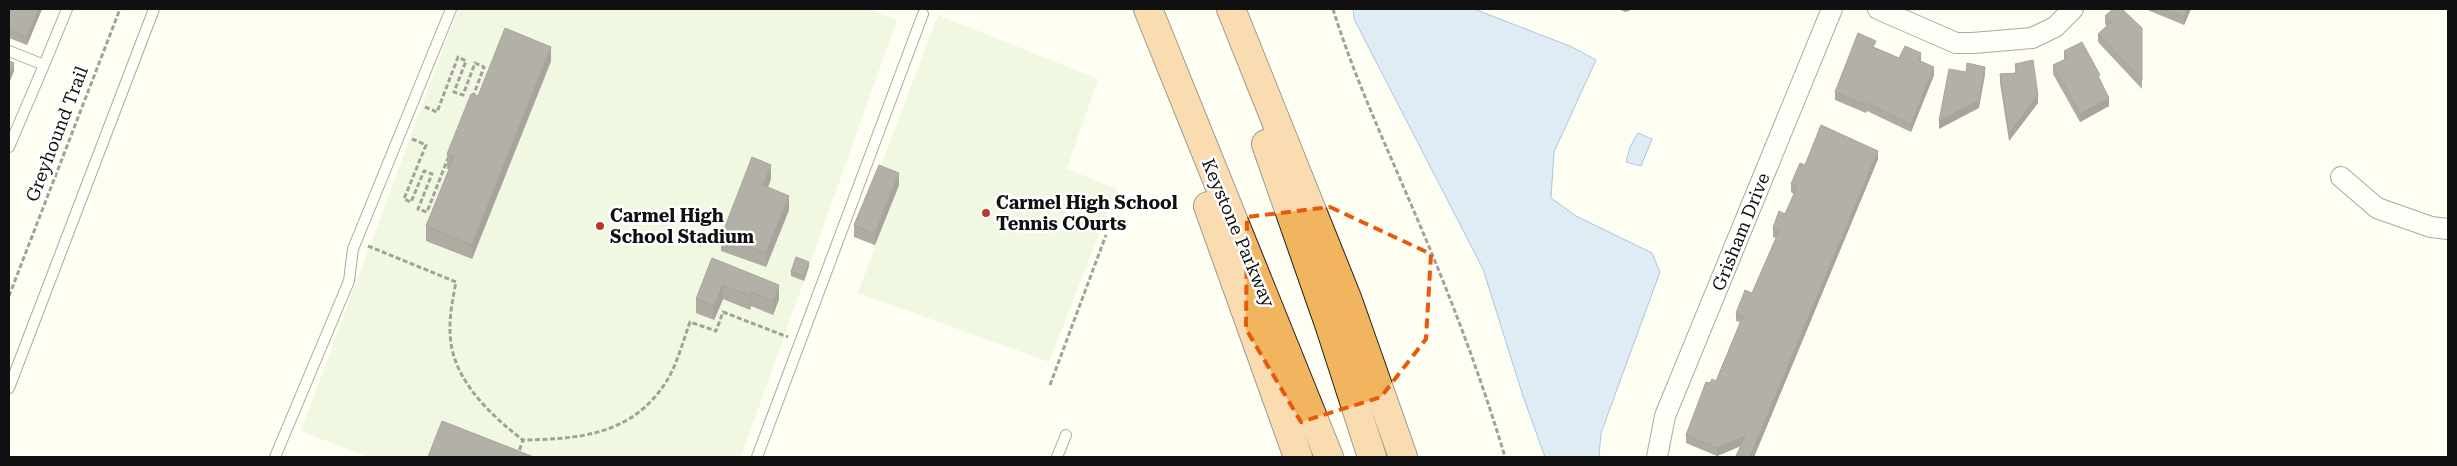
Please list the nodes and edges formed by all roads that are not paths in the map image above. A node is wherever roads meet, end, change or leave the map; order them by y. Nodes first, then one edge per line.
1 (67, 9) edge
2 (154, 9) edge
3 (451, 9) edge
4 (1147, 9) edge
5 (1214, 9) edge
6 (1231, 9) edge
7 (1832, 9) edge
8 (1846, 9) edge
9 (1878, 9) edge
10 (2074, 9) edge
11 (922, 14) dead end
12 (9, 51) edge
13 (44, 65) junction
14 (9, 147) edge
15 (2341, 177) dead end
16 (2448, 229) edge
17 (9, 388) edge
18 (1066, 435) dead end
19 (275, 457) edge
20 (757, 457) edge
21 (1057, 457) edge
22 (1298, 457) edge
23 (1329, 457) edge
24 (1372, 457) edge
25 (1403, 457) edge
26 (1657, 457) edge

1 - 13 lane
2 - 17 lane
3 - 19 lane
4 - 22 highway
4 - 23 highway, Keystone Parkway
5 - 24 highway
6 - 25 highway
7 - 8 street
7 - 26 street, Grisham Drive
9 - 10 street
11 - 20 lane
12 - 13 lane
13 - 14 lane
15 - 16 street
18 - 21 lane

